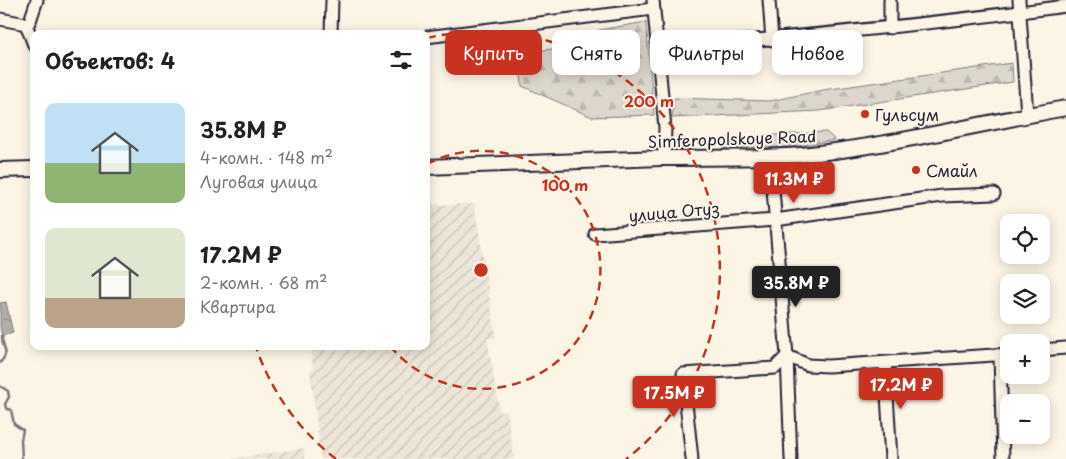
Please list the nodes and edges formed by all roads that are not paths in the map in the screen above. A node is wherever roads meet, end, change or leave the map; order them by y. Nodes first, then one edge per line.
1 (37, 0) edge
2 (332, 0) edge
3 (769, 0) edge
4 (890, 0) edge
5 (1020, 0) edge
6 (653, 4) edge
7 (1066, 6) edge
8 (1021, 12) junction
9 (0, 19) edge
10 (26, 24) junction
11 (890, 28) junction
12 (331, 30) edge
13 (656, 30) edge
14 (863, 31) edge
15 (30, 34) edge
16 (430, 36) edge
17 (772, 40) joint
18 (762, 41) edge
19 (660, 75) edge
20 (1066, 108) edge
21 (1027, 115) junction
22 (773, 157) junction
23 (664, 158) junction
24 (430, 166) edge
25 (30, 169) edge
26 (0, 170) edge
27 (994, 194) dead end
28 (775, 220) junction
29 (595, 234) dead end
30 (1066, 348) edge
31 (1050, 349) edge
32 (1000, 355) edge
33 (787, 356) junction
34 (885, 363) junction
35 (1004, 384) edge
36 (692, 459) edge
37 (791, 459) edge
38 (892, 459) edge
39 (1004, 459) edge

1 - 10 street
2 - 12 street
3 - 17 street
4 - 11 street
5 - 8 street
6 - 13 street
6 - 16 street
7 - 8 street
8 - 11 street
8 - 21 street
9 - 10 street
10 - 15 street
11 - 14 street
17 - 18 street
19 - 23 street
20 - 21 main road, Simferopolskoye Road
21 - 22 main road, Simferopolskoye Road
22 - 23 main road, Simferopolskoye Road
22 - 28 street
23 - 24 main road, Simferopolskoye Road
25 - 26 main road
27 - 28 street, улица Отуз
28 - 29 street, улица Отуз
28 - 33 street
30 - 31 street
32 - 34 street
33 - 34 street
33 - 36 street
33 - 37 street
34 - 38 street
35 - 39 street

